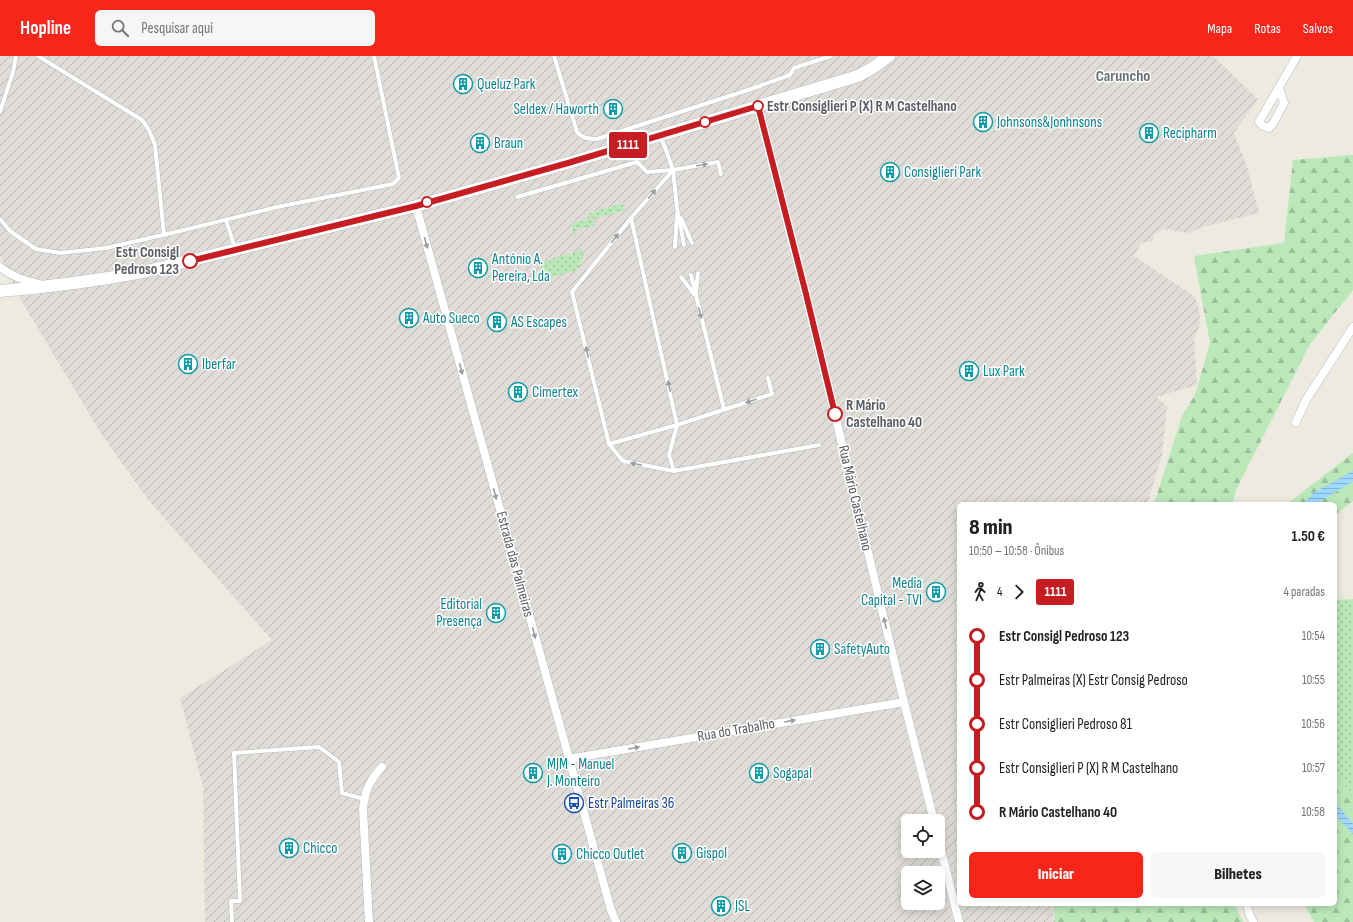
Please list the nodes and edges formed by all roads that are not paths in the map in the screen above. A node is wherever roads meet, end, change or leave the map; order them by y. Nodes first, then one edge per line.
1 (16, 56) edge
2 (38, 56) edge
3 (374, 56) edge
4 (554, 56) edge
5 (831, 56) edge
6 (889, 56) edge
7 (1297, 56) edge
8 (1279, 88) dead end
9 (758, 106) junction
10 (0, 112) edge
11 (660, 135) junction
12 (673, 170) junction
13 (721, 174) dead end
14 (517, 197) dead end
15 (416, 206) junction
16 (677, 208) junction
17 (631, 218) junction
18 (0, 219) edge
19 (226, 220) junction
20 (164, 235) junction
21 (692, 243) dead end
22 (684, 245) dead end
23 (675, 247) dead end
24 (235, 250) junction
25 (0, 267) edge
26 (698, 273) dead end
27 (691, 275) dead end
28 (681, 278) dead end
29 (50, 287) junction
30 (5, 290) edge
31 (695, 296) junction
32 (1353, 327) edge
33 (768, 378) dead end
34 (724, 409) junction
35 (1296, 422) dead end
36 (677, 424) junction
37 (609, 444) junction
38 (819, 445) dead end
39 (674, 471) junction
40 (904, 702) junction
41 (568, 759) junction
42 (382, 767) dead end
43 (364, 799) junction
44 (932, 814) edge
45 (943, 858) edge
46 (1247, 906) edge
47 (611, 910) junction
48 (232, 922) edge
49 (369, 922) edge
50 (608, 922) edge
51 (616, 922) edge
52 (959, 922) edge
53 (1253, 922) edge

1 - 10 lane
2 - 20 lane
3 - 19 lane
4 - 5 lane
6 - 9 main road
7 - 8 street
9 - 11 main road
40 -> 9 street, Rua Mário Castelhano
11 - 12 lane
11 - 15 main road
12 -> 13 lane
12 - 14 lane
12 - 16 lane
17 -> 12 lane
15 - 24 main road
15 -> 41 street, Estrada das Palmeiras
16 - 21 lane
16 - 22 lane
16 - 23 lane
36 -> 17 lane
37 -> 17 lane
18 - 20 lane
19 - 20 lane
19 - 24 lane
24 - 29 main road
25 - 29 street
26 - 31 lane
27 - 31 lane
28 - 31 lane
29 - 30 main road
31 -> 34 lane
32 - 35 street
33 -> 34 lane
34 - 36 lane
36 - 37 lane
36 - 39 lane
39 -> 37 lane
38 - 39 lane
41 -> 40 street, Rua do Trabalho
40 - 44 street, Rua Mário Castelhano
41 - 47 street, Estrada das Palmeiras
42 - 43 street
43 - 48 lane
43 - 49 street
45 - 52 street
46 - 53 street
47 - 50 street
47 - 51 street, Estrada das Palmeiras

